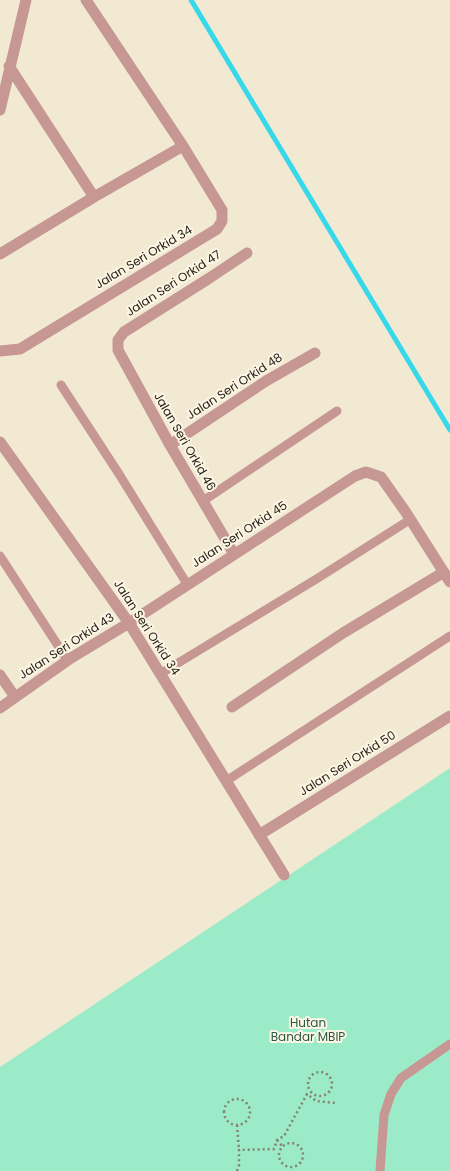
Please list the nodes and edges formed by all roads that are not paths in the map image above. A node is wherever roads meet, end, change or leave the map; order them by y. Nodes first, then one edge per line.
1 (26, 0) edge
2 (86, 0) edge
3 (10, 66) junction
4 (0, 110) edge
5 (183, 146) junction
6 (94, 197) junction
7 (247, 253) dead end
8 (0, 254) edge
9 (118, 340) joint
10 (0, 351) edge
11 (315, 353) dead end
12 (61, 385) dead end
13 (337, 411) dead end
14 (0, 442) edge
15 (170, 445) junction
16 (203, 501) junction
17 (411, 519) junction
18 (234, 554) junction
19 (0, 556) edge
20 (444, 572) junction
21 (450, 582) edge
22 (187, 584) junction
23 (129, 623) junction
24 (450, 636) edge
25 (68, 661) junction
26 (160, 674) junction
27 (0, 675) edge
28 (15, 697) junction
29 (232, 707) dead end
30 (0, 708) edge
31 (450, 716) edge
32 (226, 781) junction
33 (259, 835) junction
34 (284, 875) dead end
35 (450, 1044) edge
36 (380, 1171) edge

1 - 3 street
2 - 5 street, Jalan Seri Orkid 34
3 - 4 street
3 - 6 street
5 - 6 street
5 - 10 street, Jalan Seri Orkid 34
6 - 8 street
7 - 9 street, Jalan Seri Orkid 47
9 - 15 street, Jalan Seri Orkid 46
11 - 15 street, Jalan Seri Orkid 48
12 - 22 lane
13 - 16 lane
14 - 23 street, Jalan Seri Orkid 34
15 - 16 street, Jalan Seri Orkid 46
16 - 18 street, Jalan Seri Orkid 46
17 - 18 street, Jalan Seri Orkid 45
17 - 20 street
17 - 26 lane
18 - 22 street, Jalan Seri Orkid 45
19 - 25 lane
20 - 21 street
20 - 29 street
22 - 23 street, Jalan Seri Orkid 45
23 - 25 street, Jalan Seri Orkid 43
23 - 26 street, Jalan Seri Orkid 34
24 - 32 lane
25 - 28 street, Jalan Seri Orkid 43
26 - 32 street, Jalan Seri Orkid 34
27 - 28 street
28 - 30 street, Jalan Seri Orkid 43
31 - 33 street, Jalan Seri Orkid 50
32 - 33 street, Jalan Seri Orkid 34
33 - 34 street, Jalan Seri Orkid 34
35 - 36 lane

